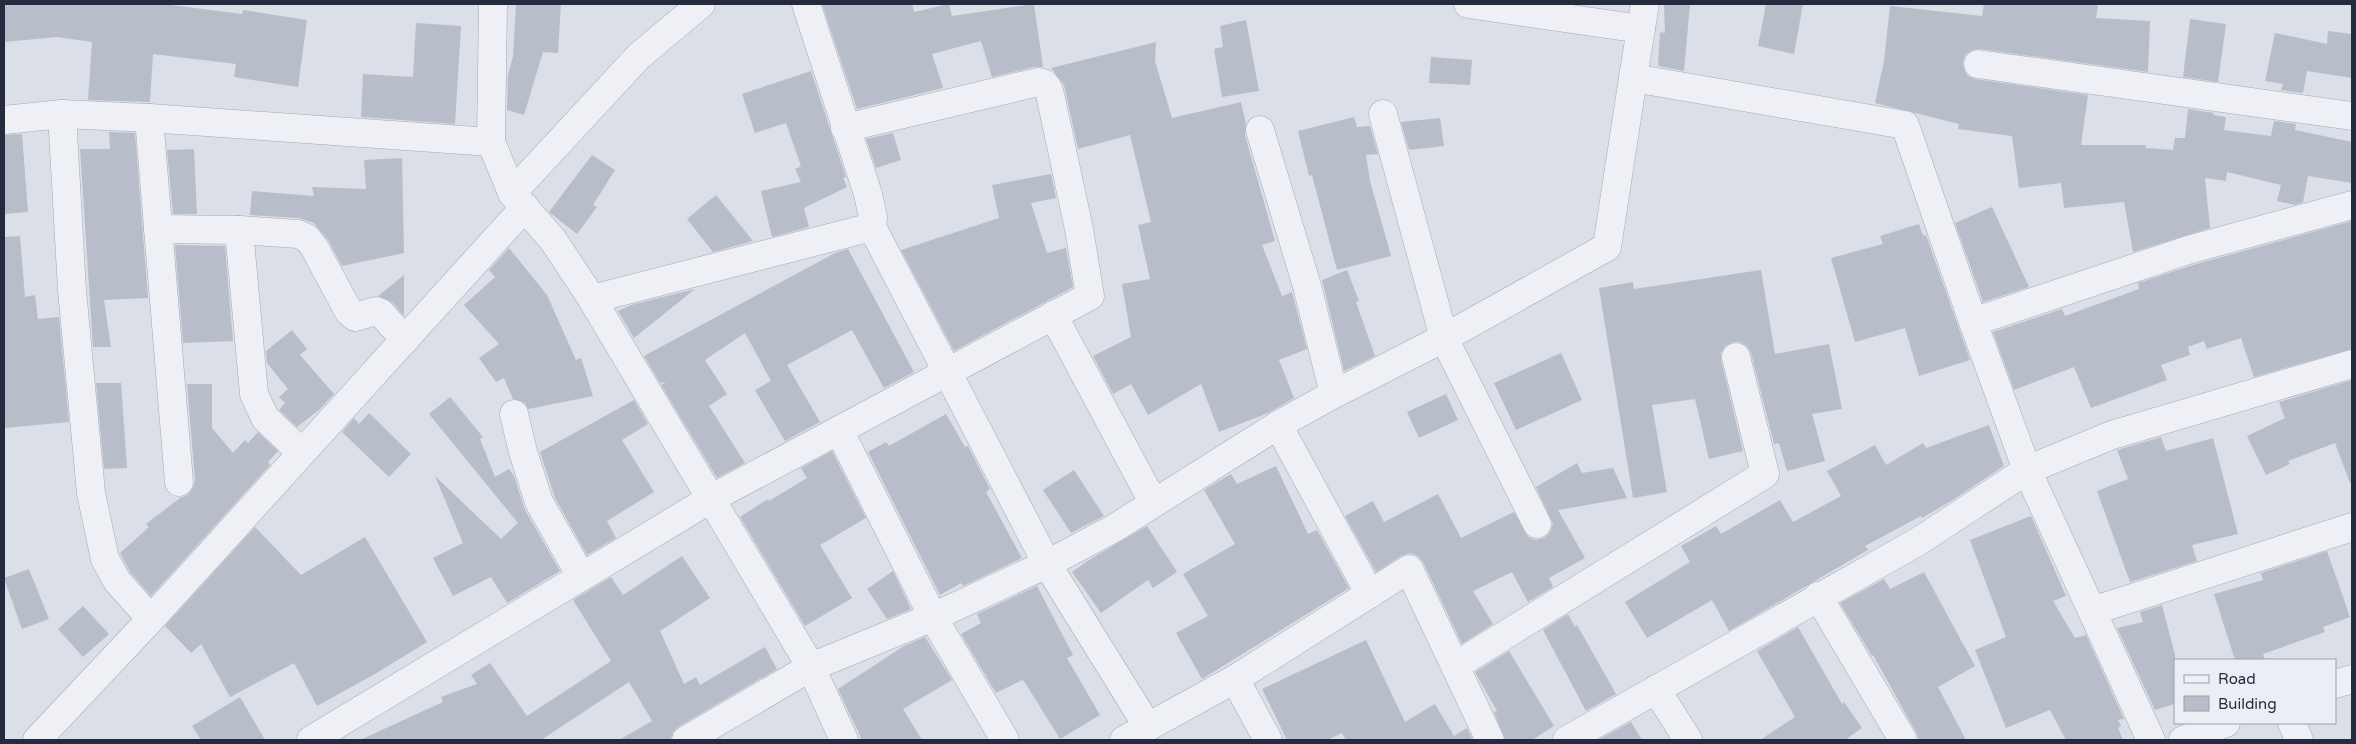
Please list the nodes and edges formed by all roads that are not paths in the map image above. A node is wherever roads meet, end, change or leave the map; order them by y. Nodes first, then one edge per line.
1 (493, 4) edge
2 (701, 4) edge
3 (806, 4) edge
4 (1468, 4) edge
5 (1643, 16) edge
6 (1978, 64) dead end
7 (1633, 78) junction
8 (62, 114) junction
9 (1383, 114) dead end
10 (2352, 116) edge
11 (149, 118) junction
12 (4, 120) edge
13 (845, 128) junction
14 (1260, 130) dead end
15 (491, 142) junction
16 (519, 200) junction
17 (2352, 204) edge
18 (872, 227) junction
19 (158, 229) junction
20 (239, 230) junction
21 (592, 299) junction
22 (1053, 315) junction
23 (1973, 322) junction
24 (1444, 338) junction
25 (405, 340) junction
26 (1736, 357) dead end
27 (2352, 364) edge
28 (948, 372) junction
29 (1334, 394) junction
30 (514, 414) dead end
31 (1278, 425) junction
32 (838, 430) junction
33 (301, 452) junction
34 (2027, 470) junction
35 (179, 482) dead end
36 (712, 498) junction
37 (1153, 502) junction
38 (1537, 524) dead end
39 (2352, 527) edge
40 (1048, 564) junction
41 (581, 576) junction
42 (1370, 594) junction
43 (1818, 596) junction
44 (2092, 611) junction
45 (933, 617) junction
46 (151, 619) junction
47 (1455, 666) junction
48 (810, 667) junction
49 (1235, 679) junction
50 (2352, 679) edge
51 (2336, 684) edge
52 (1656, 689) junction
53 (2223, 724) edge
54 (2292, 724) edge
55 (1148, 727) junction
56 (37, 740) edge
57 (311, 740) edge
58 (686, 740) edge
59 (844, 740) edge
60 (1005, 740) edge
61 (1124, 740) edge
62 (1268, 740) edge
63 (1490, 740) edge
64 (1567, 740) edge
65 (1688, 740) edge
66 (1903, 740) edge
67 (2151, 740) edge
68 (2183, 740) edge
69 (2298, 740) edge

1 - 15 street
2 - 16 street
3 - 13 street
4 - 5 street
5 - 7 street
6 - 10 street
7 - 23 street
7 - 24 street
8 - 11 street
8 - 12 street
8 - 46 street
9 - 24 street
11 - 15 street
11 - 19 street
13 - 18 street
13 - 22 street
14 - 29 street
15 - 16 street
16 - 21 street
16 - 25 street
17 - 23 street
18 - 21 street
18 - 28 street
19 - 20 street
19 - 35 street
20 - 25 street
20 - 33 street
21 - 36 street
22 - 28 street
22 - 37 street
23 - 34 street
24 - 29 street
24 - 38 street
25 - 33 street
26 - 47 street
27 - 34 street
28 - 32 street
28 - 40 street
29 - 31 street
30 - 41 street
31 - 37 street
31 - 42 street
32 - 36 street
32 - 45 street
33 - 46 street
34 - 43 street
34 - 44 street
36 - 41 street
36 - 48 street
37 - 40 street
39 - 44 street
40 - 45 street
40 - 55 street
41 - 57 street
42 - 47 street
42 - 49 street
43 - 52 street
43 - 66 street
44 - 67 street
45 - 48 street
45 - 60 street
46 - 56 street
47 - 63 street
48 - 58 street
48 - 59 street
49 - 55 street
49 - 62 street
50 - 51 street
52 - 64 street
52 - 65 street
53 - 68 street
54 - 69 street
55 - 61 street

